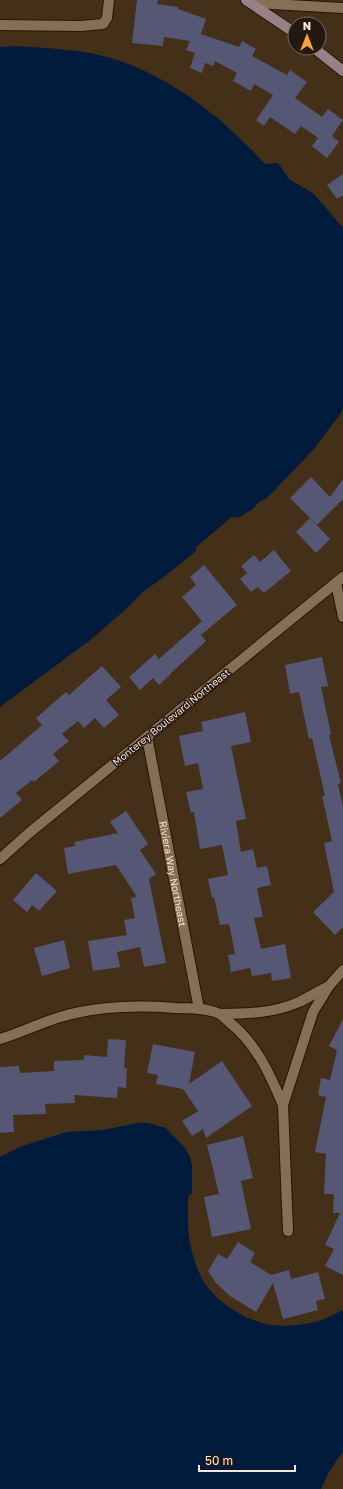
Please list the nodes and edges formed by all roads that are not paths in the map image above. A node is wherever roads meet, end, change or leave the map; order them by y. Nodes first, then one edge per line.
1 (109, 0) edge
2 (249, 2) edge
3 (343, 8) edge
4 (0, 25) edge
5 (287, 28) edge
6 (324, 56) edge
7 (343, 71) edge
8 (340, 580) edge
9 (343, 617) edge
10 (147, 737) junction
11 (0, 859) edge
12 (343, 970) edge
13 (329, 986) junction
14 (199, 1009) junction
15 (220, 1014) junction
16 (0, 1039) edge
17 (283, 1105) junction
18 (288, 1231) dead end

1 - 4 street
2 - 3 street
2 - 5 street
6 - 7 street
8 - 9 street
8 - 10 street, Monterey Boulevard Northeast
10 - 11 street, Monterey Boulevard Northeast
10 - 14 street, Riviera Way Northeast
12 - 13 street
13 - 15 street
13 - 17 street
14 - 15 street
14 - 16 street
15 - 17 street
17 - 18 street

